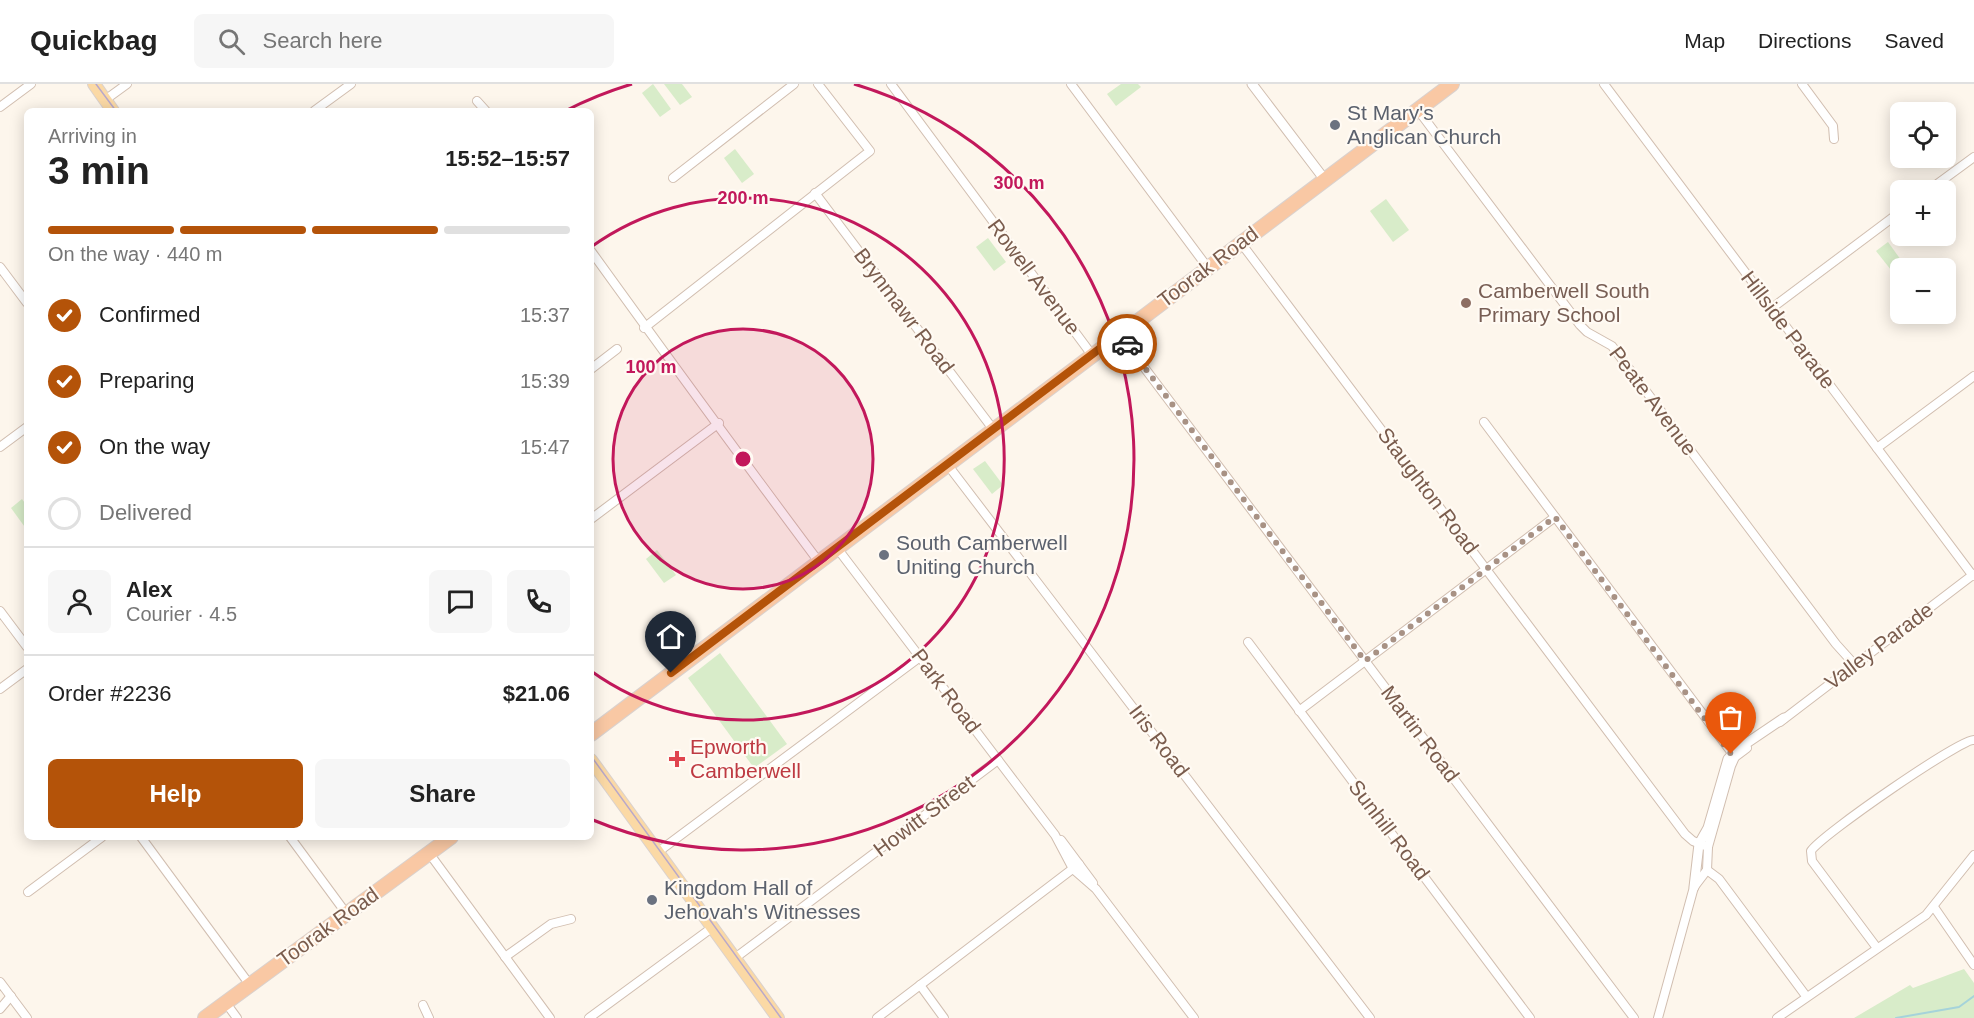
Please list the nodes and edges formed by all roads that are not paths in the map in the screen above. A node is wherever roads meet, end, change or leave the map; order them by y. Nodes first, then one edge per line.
1 (31, 84) edge
2 (94, 84) edge
3 (127, 84) edge
4 (351, 84) edge
5 (794, 84) edge
6 (818, 84) edge
7 (891, 84) edge
8 (1071, 84) edge
9 (1252, 84) edge
10 (1604, 84) edge
11 (1802, 84) edge
12 (1448, 85) edge
13 (105, 100) junction
14 (477, 101) dead end
15 (0, 107) edge
16 (111, 108) edge
17 (318, 108) edge
18 (483, 108) edge
19 (1418, 110) junction
20 (1834, 139) dead end
21 (1974, 157) edge
22 (673, 178) dead end
23 (1325, 180) junction
24 (1943, 180) edge
25 (815, 194) junction
26 (1890, 220) edge
27 (1241, 243) junction
28 (594, 255) edge
29 (0, 267) edge
30 (1208, 268) junction
31 (24, 299) edge
32 (1772, 308) junction
33 (644, 328) junction
34 (1119, 334) junction
35 (617, 349) dead end
36 (1092, 355) junction
37 (594, 367) edge
38 (1974, 376) edge
39 (1484, 422) dead end
40 (719, 423) junction
41 (24, 429) edge
42 (993, 429) junction
43 (0, 447) edge
44 (1877, 448) junction
45 (947, 464) junction
46 (594, 517) edge
47 (1555, 517) junction
48 (837, 548) junction
49 (819, 562) junction
50 (1487, 569) junction
51 (1973, 575) edge
52 (0, 611) edge
53 (1248, 642) dead end
54 (24, 643) edge
55 (920, 657) junction
56 (1365, 661) junction
57 (1852, 666) junction
58 (24, 671) edge
59 (0, 689) edge
60 (1299, 711) junction
61 (1784, 718) joint
62 (594, 732) edge
63 (1974, 740) edge
64 (1733, 756) junction
65 (999, 760) junction
66 (594, 764) edge
67 (98, 840) edge
68 (143, 840) edge
69 (292, 840) edge
70 (447, 840) edge
71 (1703, 846) junction
72 (658, 852) junction
73 (429, 853) junction
74 (1974, 855) edge
75 (1076, 867) junction
76 (1707, 870) junction
77 (1694, 887) junction
78 (28, 892) dead end
79 (1931, 910) junction
80 (346, 914) junction
81 (571, 920) dead end
82 (713, 927) junction
83 (1877, 948) junction
84 (506, 957) junction
85 (735, 958) junction
86 (1974, 965) edge
87 (0, 982) edge
88 (250, 985) junction
89 (920, 985) junction
90 (11, 996) junction
91 (1806, 996) junction
92 (226, 1003) junction
93 (423, 1005) dead end
94 (0, 1009) edge
95 (27, 1018) edge
96 (205, 1018) edge
97 (237, 1018) edge
98 (429, 1018) edge
99 (550, 1018) edge
100 (589, 1018) edge
101 (778, 1018) edge
102 (877, 1018) edge
103 (944, 1018) edge
104 (1194, 1018) edge
105 (1370, 1018) edge
106 (1530, 1018) edge
107 (1634, 1018) edge
108 (1658, 1018) edge
109 (1777, 1018) edge

1 - 15 street
2 - 13 main road
3 - 13 street
4 - 17 street
5 - 22 street
6 - 25 street
7 - 36 street, Rowell Avenue
8 - 30 street
9 - 23 street
10 - 32 street, Hillside Parade
11 - 20 street
12 - 19 highway, Toorak Road
13 - 16 main road
14 - 18 street
19 - 23 highway, Toorak Road
19 - 57 street, Peate Avenue
21 - 24 street
23 - 27 highway, Toorak Road
25 - 33 street
25 - 42 street, Brynmawr Road
26 - 32 street
27 - 30 highway, Toorak Road
27 - 50 street, Staughton Road
28 - 33 street
29 - 31 street
30 - 34 highway, Toorak Road
32 - 44 street, Hillside Parade
33 - 40 street
34 - 36 highway, Toorak Road
34 - 56 street, Martin Road
35 - 37 street
36 - 42 highway, Toorak Road
38 - 44 street
39 - 47 street
40 - 46 street
40 - 49 street
41 - 43 street
42 - 45 highway, Toorak Road
44 - 51 street, Hillside Parade
45 - 48 highway, Toorak Road
45 - 105 street, Iris Road
47 - 50 street
47 - 64 street
48 - 49 highway, Toorak Road
48 - 55 street, Park Road
49 - 62 highway, Toorak Road
50 - 56 street
50 - 71 street, Staughton Road
51 - 57 street, Valley Parade
52 - 54 street
53 - 60 street, Sunhill Road
55 - 65 street, Park Road
55 - 72 street
56 - 60 street
56 - 107 street, Martin Road
57 - 61 street, Valley Parade
58 - 59 street
60 - 106 street, Sunhill Road
61 - 64 street, Valley Parade
63 - 83 street
64 - 71 street
65 - 75 street, Park Road
65 - 85 street, Howitt Street
66 - 72 main road
67 - 78 street
68 - 88 street
69 - 80 street
70 - 73 highway, Toorak Road
71 - 76 street
71 - 77 street
72 - 82 main road
73 - 80 highway, Toorak Road
73 - 84 street
74 - 79 street
75 - 89 street
75 - 104 street, Park Road
76 - 77 street
76 - 91 street
77 - 108 street
79 - 83 street
79 - 86 street
80 - 88 highway, Toorak Road
81 - 84 street
82 - 85 main road
82 - 100 street
83 - 91 street
84 - 99 street
85 - 101 main road
87 - 90 street
88 - 92 highway, Toorak Road
89 - 102 street
89 - 103 street
90 - 94 street
90 - 95 street
91 - 109 street
92 - 96 highway, Toorak Road
92 - 97 street
93 - 98 street

